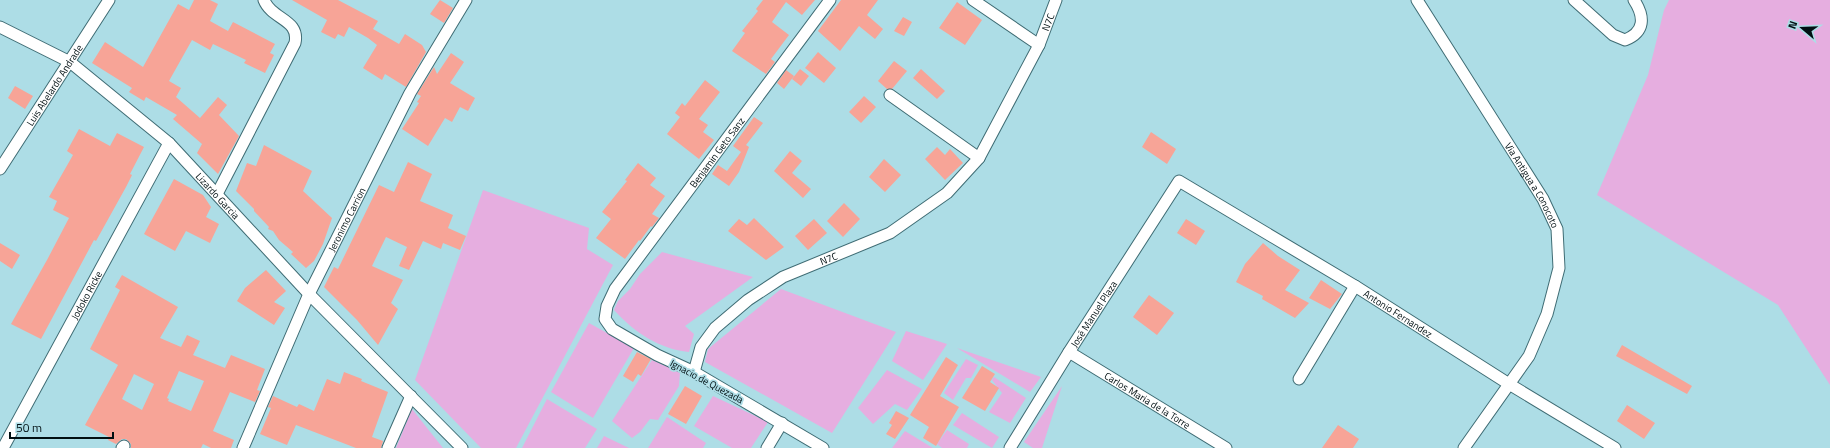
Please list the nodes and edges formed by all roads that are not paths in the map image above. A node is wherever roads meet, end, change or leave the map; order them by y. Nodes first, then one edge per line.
1 (109, 0) edge
2 (264, 0) edge
3 (466, 0) edge
4 (830, 0) edge
5 (973, 0) edge
6 (1056, 0) edge
7 (1417, 0) edge
8 (1574, 0) edge
9 (1634, 0) edge
10 (0, 26) edge
11 (1040, 45) junction
12 (70, 62) junction
13 (890, 96) dead end
14 (169, 143) junction
15 (979, 158) junction
16 (0, 169) edge
17 (1179, 181) joint
18 (217, 194) junction
19 (1355, 286) junction
20 (309, 294) junction
21 (606, 306) joint
22 (1069, 352) junction
23 (694, 372) junction
24 (1299, 379) dead end
25 (1509, 384) junction
26 (411, 396) junction
27 (782, 423) junction
28 (3, 448) edge
29 (243, 448) edge
30 (388, 448) edge
31 (462, 448) edge
32 (767, 448) edge
33 (823, 448) edge
34 (1010, 448) edge
35 (1226, 448) edge
36 (1464, 448) edge
37 (1615, 448) edge

1 - 12 street, Luis Abelardo Andrade
2 - 18 street
3 - 20 street, Jeronimo Carrion
4 - 21 street, Benjamin Geto Sanz
5 - 11 street, N7C
6 - 11 street, N7C
7 - 25 street, Via Antigua a Conocoto
8 - 9 street
10 - 12 street, Lizardo Garcia
11 - 15 street, N7C
12 - 14 street, Lizardo Garcia
12 - 16 street, Luis Abelardo Andrade
13 - 15 street
14 - 18 street, Lizardo Garcia
14 - 28 street, Jodoko Ricke
15 - 23 street, N7C
17 - 19 street, Antonio Fernandez
17 - 22 street, José Manuel Plaza
18 - 20 street, Lizardo Garcia
19 - 24 street
19 - 25 street, Antonio Fernandez
20 - 26 street, Lizardo Garcia
20 - 29 street, Jeronimo Carrion
21 - 23 street, Ignacio de Quezada
22 - 34 street, José Manuel Plaza
22 - 35 street, Carlos Maria de la Torre
23 - 27 street, Ignacio de Quezada
25 - 36 street, Via Antigua a Conocoto
25 - 37 street, Antonio Fernandez
26 - 30 street
26 - 31 street, Lizardo Garcia
27 - 32 street
27 - 33 street, Ignacio de Quezada

